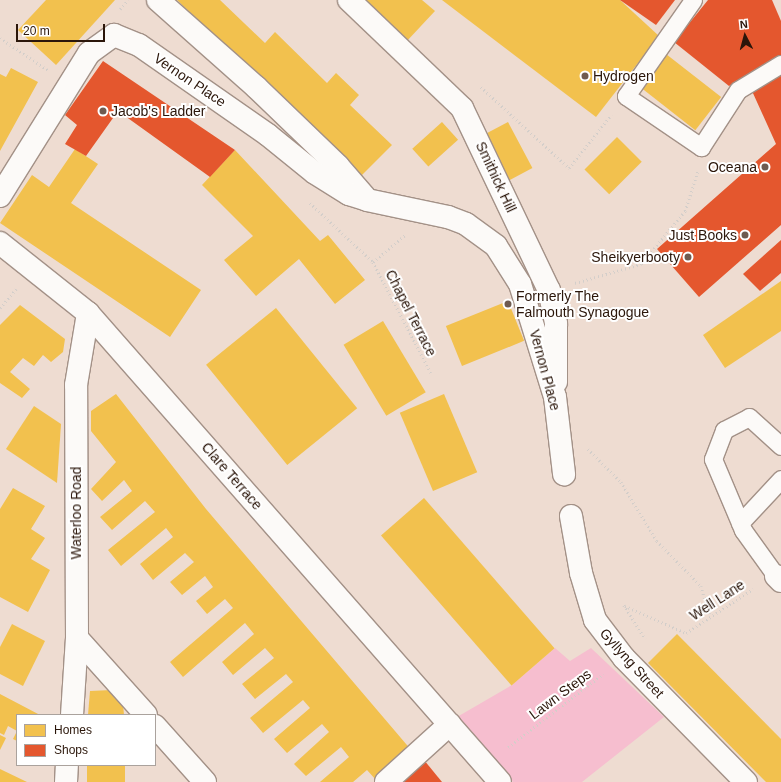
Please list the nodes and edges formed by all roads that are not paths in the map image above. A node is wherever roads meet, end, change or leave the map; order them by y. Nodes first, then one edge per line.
1 (158, 0) edge
2 (349, 0) edge
3 (693, 0) edge
4 (781, 64) edge
5 (0, 196) edge
6 (367, 200) junction
7 (0, 243) edge
8 (88, 313) junction
9 (555, 397) junction
10 (781, 446) edge
11 (564, 474) dead end
12 (781, 479) edge
13 (571, 516) dead end
14 (740, 523) junction
15 (778, 578) edge
16 (77, 638) junction
17 (72, 714) edge
18 (145, 714) edge
19 (450, 724) junction
20 (156, 727) edge
21 (67, 766) edge
22 (66, 782) edge
23 (205, 782) edge
24 (386, 782) edge
25 (500, 782) edge
26 (746, 782) edge

1 - 6 street
2 - 9 street, Smithick Hill
3 - 4 lane
5 - 6 street, Vernon Place
6 - 9 street, Vernon Place
7 - 8 street, Clare Terrace
8 - 16 street, Waterloo Road
8 - 19 street, Clare Terrace
9 - 11 street, Vernon Place
10 - 14 lane
12 - 14 lane
13 - 26 street, Gyllyng Street
14 - 15 lane
16 - 17 street, Waterloo Road
16 - 18 street
19 - 24 street
19 - 25 street, Clare Terrace
20 - 23 street
21 - 22 street

